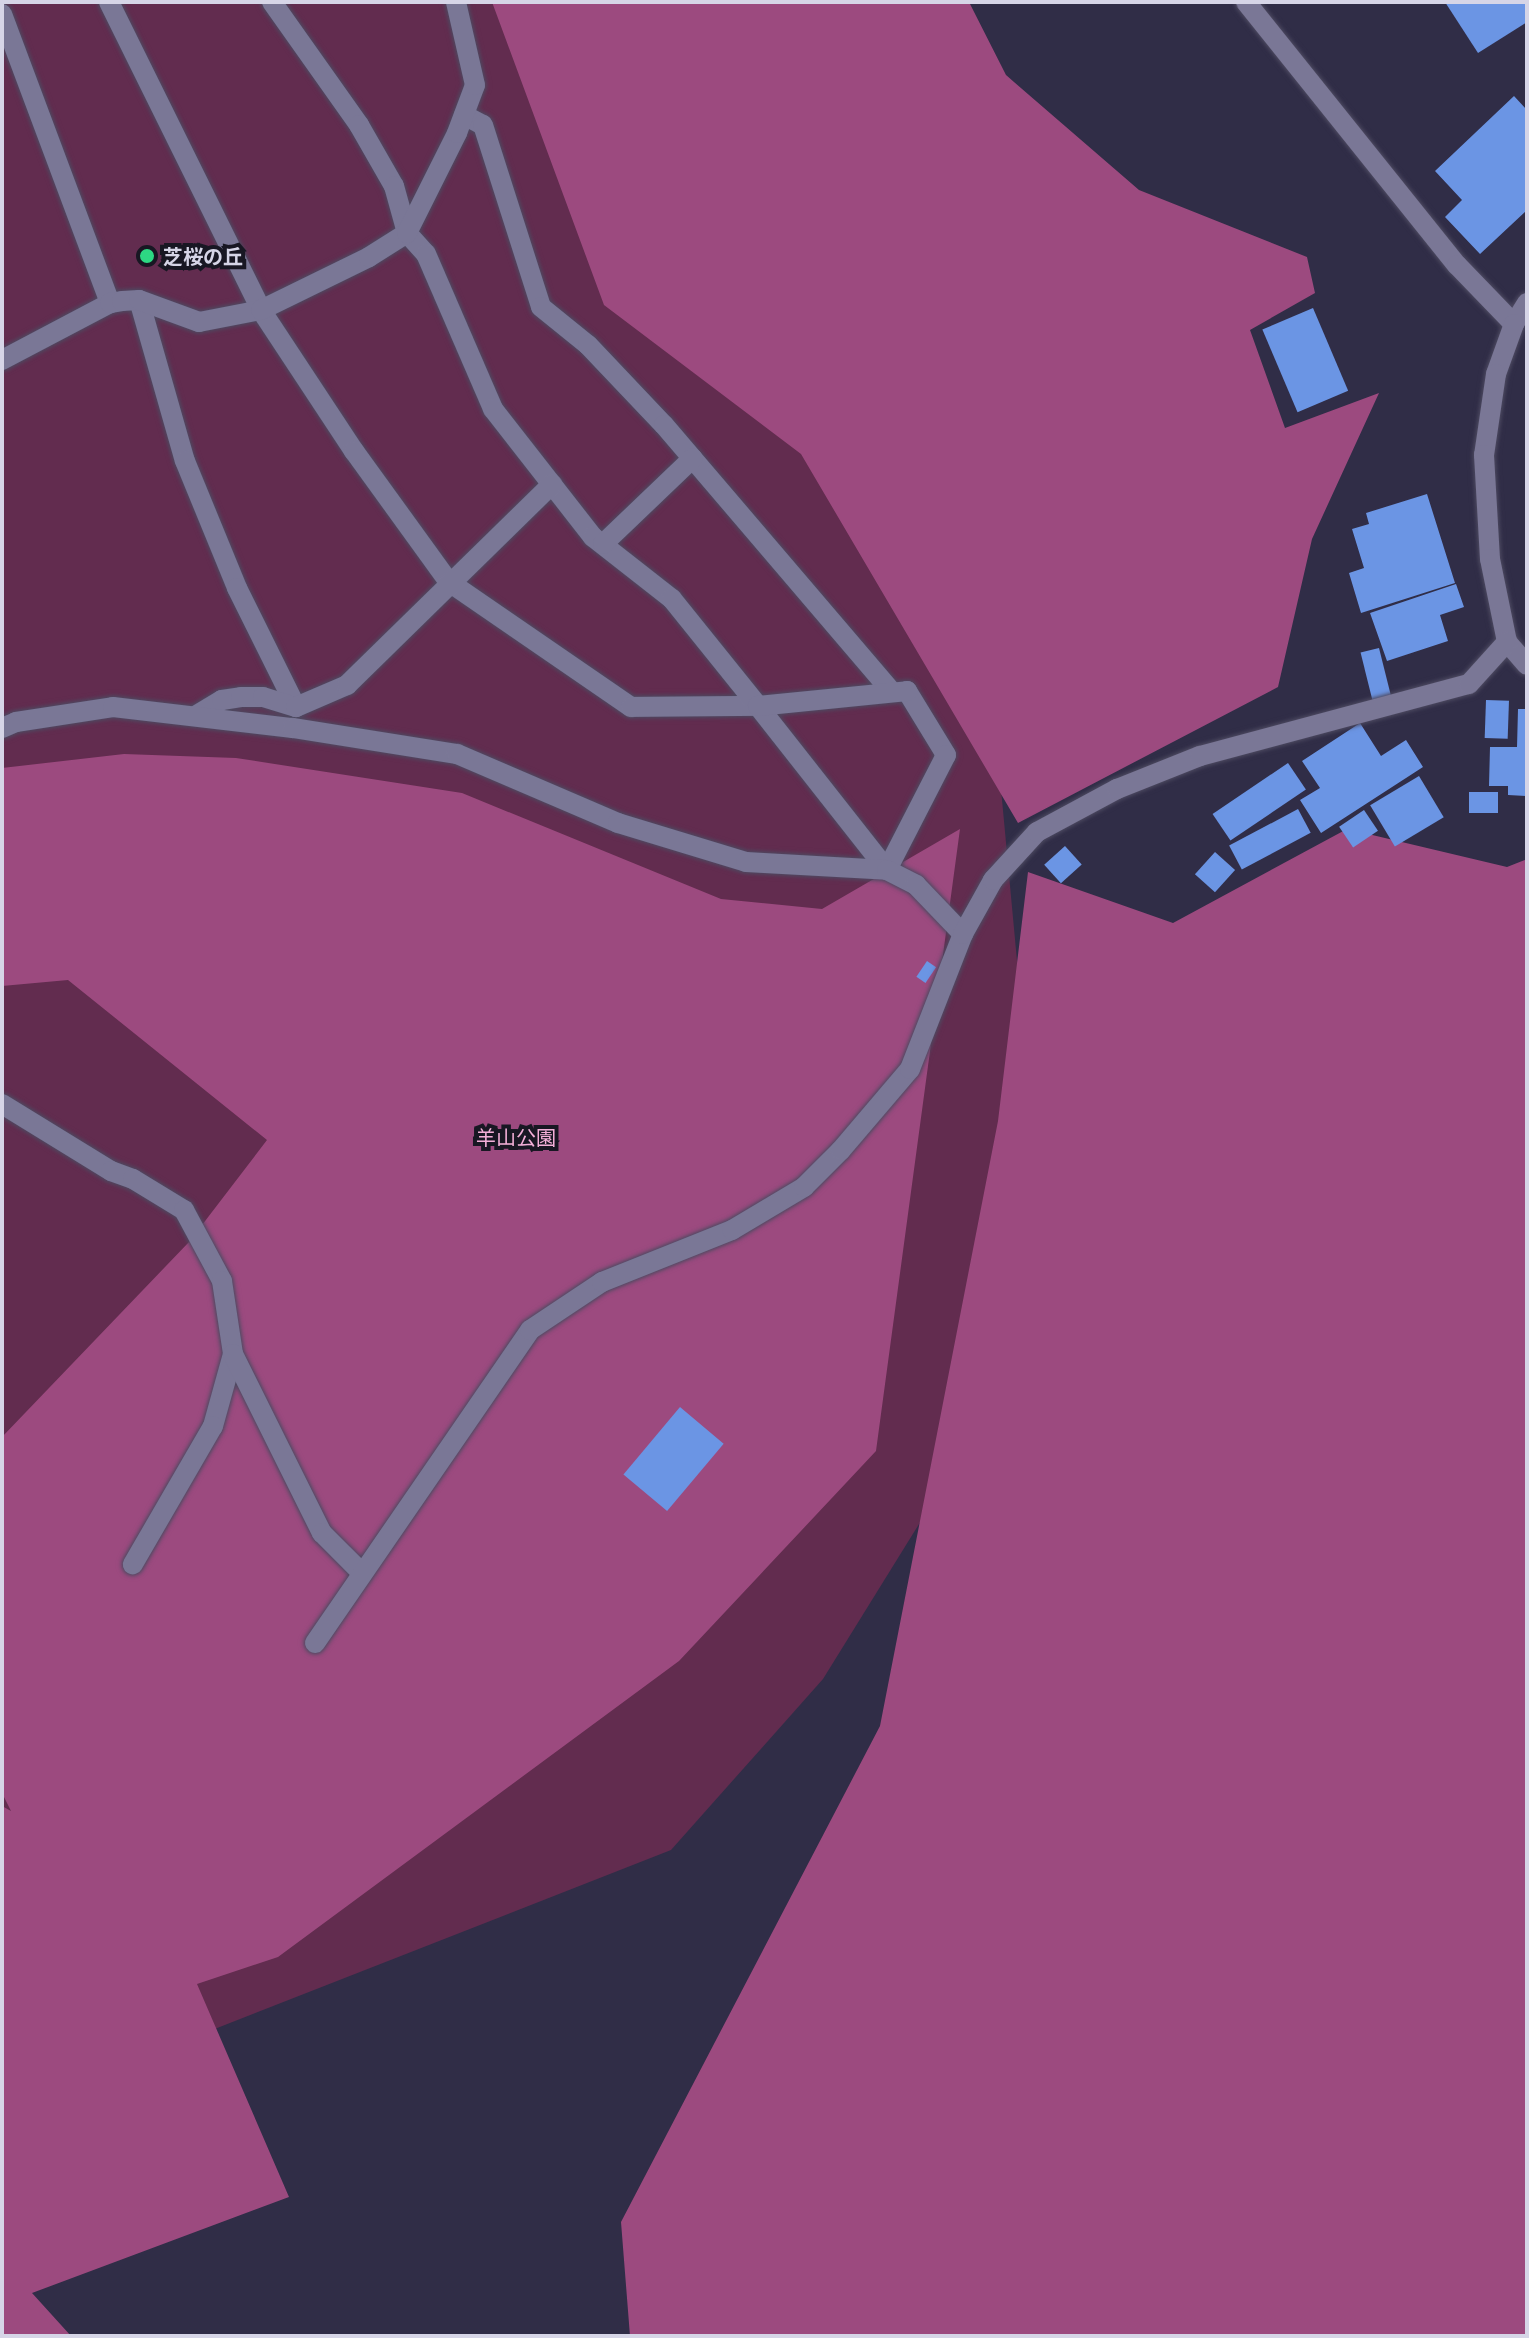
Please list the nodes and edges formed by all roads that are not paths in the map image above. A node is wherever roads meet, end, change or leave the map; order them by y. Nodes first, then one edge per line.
1 (109, 2) edge
2 (272, 2) edge
3 (456, 2) edge
4 (1246, 2) edge
5 (2, 14) edge
6 (464, 115) junction
7 (407, 233) junction
8 (139, 300) junction
9 (110, 303) junction
10 (1527, 303) edge
11 (261, 310) junction
12 (1514, 324) junction
13 (2, 360) edge
14 (693, 458) junction
15 (552, 484) junction
16 (603, 544) junction
17 (449, 582) junction
18 (1507, 642) junction
19 (1527, 665) edge
20 (892, 692) junction
21 (758, 706) junction
22 (296, 707) junction
23 (195, 716) junction
24 (2, 728) edge
25 (887, 870) junction
26 (963, 934) junction
27 (2, 1104) edge
28 (233, 1354) junction
29 (133, 1564) dead end
30 (362, 1573) junction
31 (315, 1643) dead end

1 - 11 street
2 - 7 street
3 - 6 street
4 - 12 street
5 - 9 street
6 - 7 street
6 - 14 street
7 - 11 street
7 - 15 street
8 - 9 street
8 - 11 street
8 - 22 street
9 - 13 street
10 - 12 street
11 - 17 street
12 - 18 street
14 - 16 street
14 - 20 street
15 - 16 street
15 - 17 street
16 - 21 street
17 - 21 street
17 - 22 street
18 - 19 street
18 - 26 street
20 - 21 street
20 - 25 street
21 - 25 street
22 - 23 street
23 - 24 street
23 - 25 street
25 - 26 street
26 - 30 street
27 - 28 street
28 - 29 street
28 - 30 street
30 - 31 street

